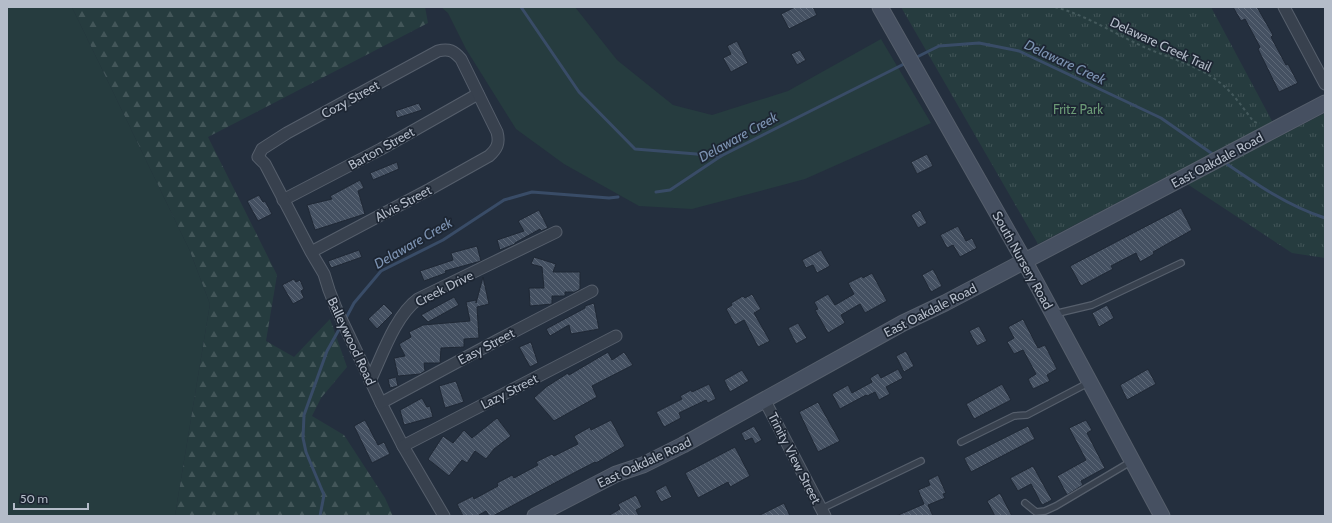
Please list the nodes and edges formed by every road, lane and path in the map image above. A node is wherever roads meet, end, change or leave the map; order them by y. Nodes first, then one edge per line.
1 (880, 7) edge
2 (1054, 7) edge
3 (1284, 7) edge
4 (1325, 84) edge
5 (478, 94) junction
6 (1325, 103) edge
7 (1262, 122) dead end
8 (265, 164) joint
9 (283, 200) junction
10 (556, 232) dead end
11 (311, 252) junction
12 (1025, 262) junction
13 (1181, 263) dead end
14 (592, 292) dead end
15 (1053, 314) junction
16 (616, 336) dead end
17 (370, 382) junction
18 (1090, 382) junction
19 (765, 401) junction
20 (381, 404) junction
21 (961, 442) dead end
22 (403, 446) junction
23 (921, 461) dead end
24 (1132, 461) junction
25 (1025, 503) dead end
26 (823, 512) edge
27 (444, 516) edge
28 (535, 516) edge
29 (1162, 516) edge

1 - 12 street, South Nursery Road
2 - 7 path, Delaware Creek Trail
3 - 4 street
5 - 8 street, Cozy Street
5 - 9 street, Barton Street
5 - 11 street, Alvis Street
6 - 12 street, East Oakdale Road
8 - 9 street, Balleywood Road
9 - 11 street, Balleywood Road
10 - 17 street, Creek Drive
11 - 17 street, Balleywood Road
12 - 15 street, South Nursery Road
12 - 19 street, East Oakdale Road
13 - 15 lane
14 - 20 street, Easy Street
15 - 18 street, South Nursery Road
16 - 22 street, Lazy Street
17 - 20 street, Balleywood Road
18 - 21 lane
18 - 24 street, South Nursery Road
19 - 26 street, Trinity View Street
19 - 28 street, East Oakdale Road
20 - 22 street, Balleywood Road
22 - 27 street, Balleywood Road
23 - 26 lane
24 - 25 lane
24 - 29 street, South Nursery Road

